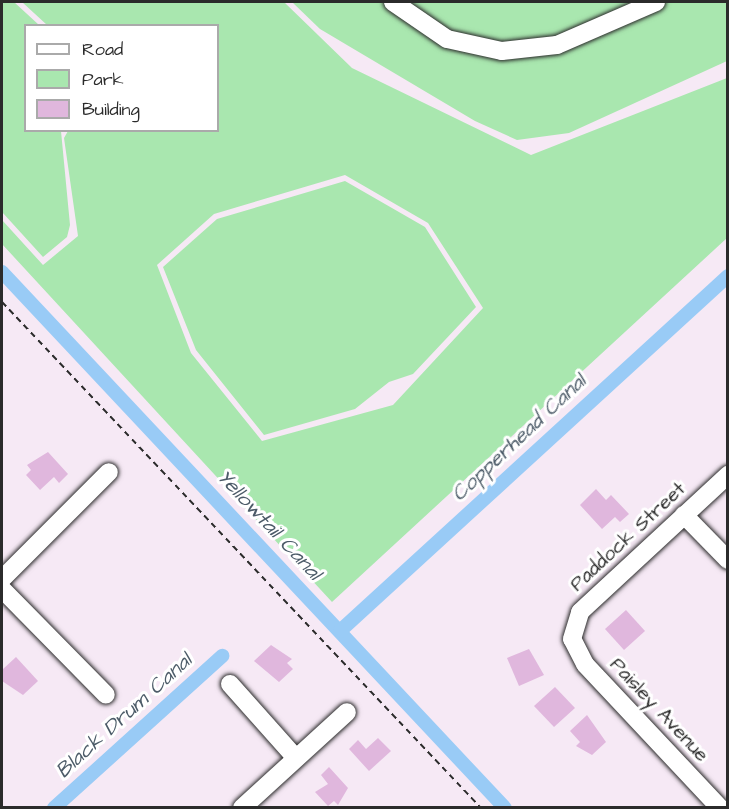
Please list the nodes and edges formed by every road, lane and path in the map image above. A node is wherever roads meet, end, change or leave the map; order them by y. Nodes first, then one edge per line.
1 (393, 2) edge
2 (656, 2) edge
3 (2, 302) edge
4 (109, 472) dead end
5 (728, 475) edge
6 (684, 515) junction
7 (728, 560) edge
8 (2, 579) edge
9 (2, 589) edge
10 (572, 639) joint
11 (230, 684) dead end
12 (106, 695) dead end
13 (347, 712) dead end
14 (296, 758) junction
15 (242, 807) edge
16 (481, 807) edge
17 (720, 807) edge

1 - 2 street
3 - 16 path
4 - 8 street
5 - 6 street, Paddock Street
6 - 7 street
6 - 10 street, Paddock Street
9 - 12 street
10 - 17 street, Paisley Avenue
11 - 14 street
13 - 14 street
14 - 15 street

